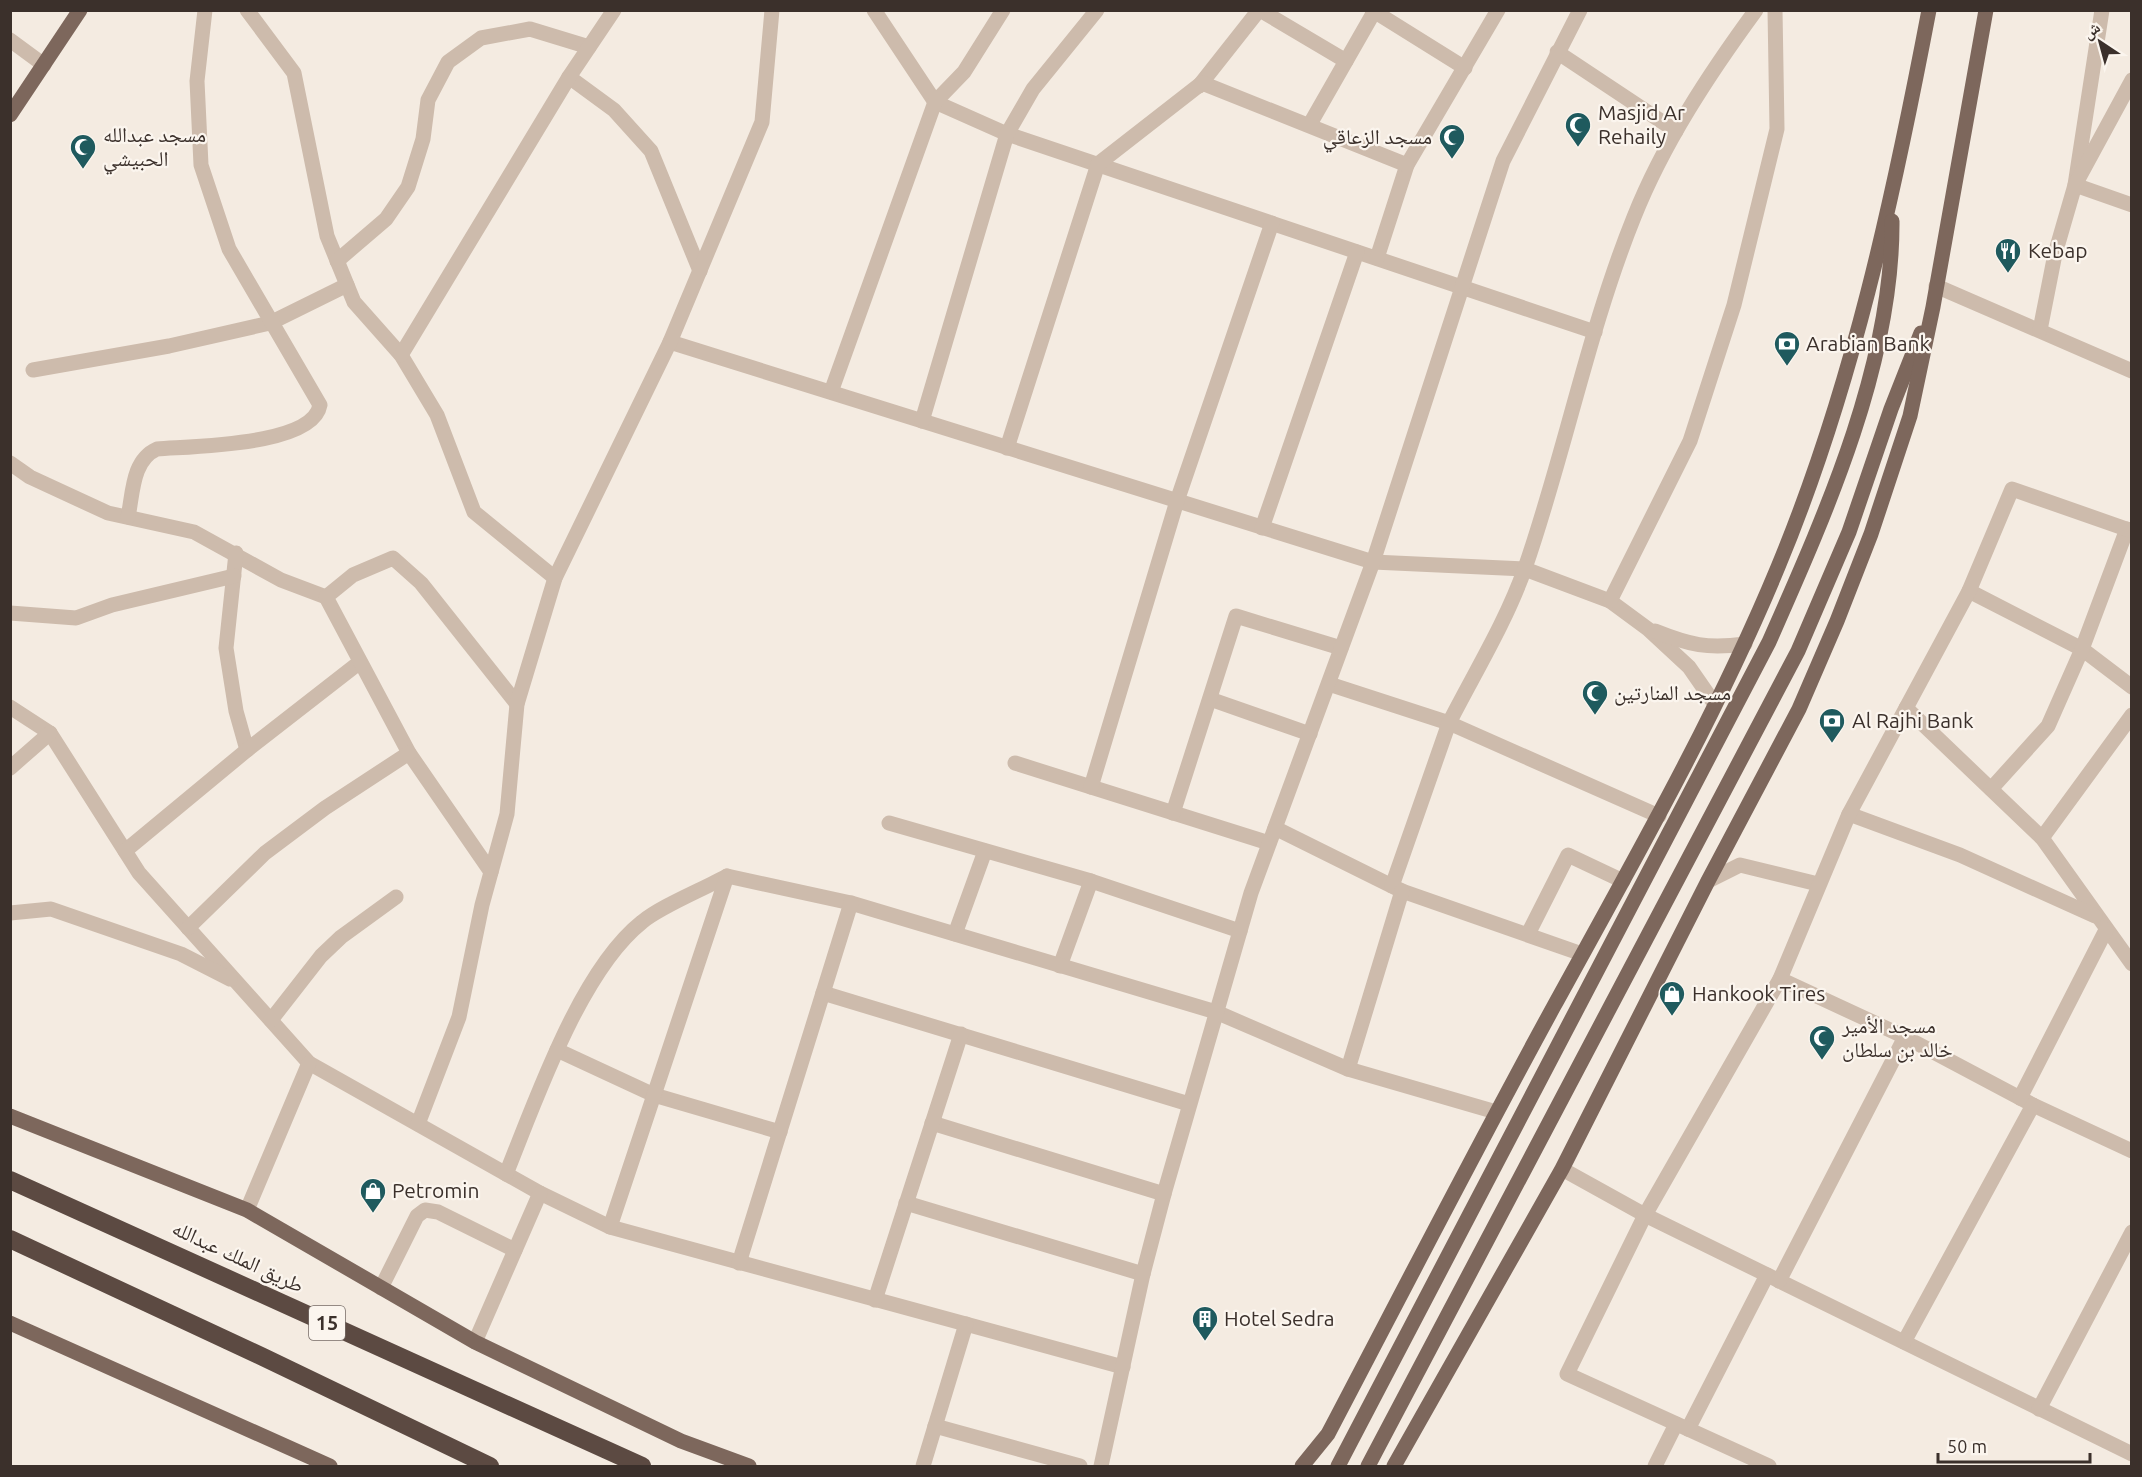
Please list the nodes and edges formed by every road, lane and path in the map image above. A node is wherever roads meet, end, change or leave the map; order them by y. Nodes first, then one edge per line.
1 (80, 10) edge
2 (205, 10) edge
3 (247, 10) edge
4 (614, 10) edge
5 (772, 10) edge
6 (874, 10) edge
7 (1003, 10) edge
8 (1097, 10) edge
9 (1259, 10) edge
10 (1498, 10) edge
11 (1580, 10) edge
12 (1756, 10) edge
13 (1775, 10) edge
14 (1929, 10) edge
15 (1986, 10) edge
16 (2102, 10) edge
17 (1373, 11) edge
18 (10, 40) edge
19 (590, 47) junction
20 (1557, 52) junction
21 (1346, 61) junction
22 (44, 65) junction
23 (1465, 68) junction
24 (569, 77) junction
25 (2132, 81) edge
26 (1199, 86) junction
27 (935, 102) junction
28 (10, 115) edge
29 (1310, 124) junction
30 (1676, 131) junction
31 (1007, 134) junction
32 (1098, 164) junction
33 (1407, 165) junction
34 (2075, 185) junction
35 (1892, 194) junction
36 (2132, 205) edge
37 (1272, 223) junction
38 (1357, 252) junction
39 (1377, 258) junction
40 (337, 261) junction
41 (700, 272) junction
42 (347, 285) junction
43 (1936, 286) junction
44 (1462, 287) junction
45 (1933, 307) junction
46 (270, 323) junction
47 (2040, 330) junction
48 (1595, 332) junction
49 (670, 342) junction
50 (401, 355) junction
51 (33, 370) dead end
52 (2132, 371) edge
53 (831, 393) junction
54 (922, 421) junction
55 (1007, 448) junction
56 (10, 463) edge
57 (1177, 501) junction
58 (128, 517) junction
59 (1262, 528) junction
60 (2129, 530) edge
61 (236, 553) junction
62 (1373, 562) junction
63 (1525, 569) junction
64 (234, 576) junction
65 (555, 578) junction
66 (1969, 591) junction
67 (326, 597) junction
68 (1610, 601) junction
69 (10, 613) edge
70 (1648, 629) junction
71 (1745, 644) junction
72 (1341, 648) junction
73 (2082, 649) junction
74 (360, 662) junction
75 (1329, 684) junction
76 (2132, 687) edge
77 (1210, 699) junction
78 (1714, 703) junction
79 (517, 704) junction
80 (10, 707) edge
81 (1906, 708) junction
82 (2132, 715) edge
83 (1449, 723) junction
84 (50, 733) junction
85 (1310, 734) junction
86 (247, 750) junction
87 (410, 753) junction
88 (1015, 763) dead end
89 (10, 768) edge
90 (1091, 787) junction
91 (1992, 789) junction
92 (1173, 813) junction
93 (1849, 814) junction
94 (1659, 816) junction
95 (889, 824) dead end
96 (1272, 836) junction
97 (2042, 838) junction
98 (125, 851) junction
99 (985, 851) junction
100 (491, 872) junction
101 (727, 876) junction
102 (1708, 880) junction
103 (1091, 881) junction
104 (1623, 881) junction
105 (1818, 884) junction
106 (1397, 889) junction
107 (396, 897) dead end
108 (851, 903) junction
109 (10, 913) edge
110 (2096, 917) junction
111 (188, 928) junction
112 (2106, 930) junction
113 (1240, 931) junction
114 (955, 934) junction
115 (1528, 934) junction
116 (1582, 954) junction
117 (2132, 964) edge
118 (1060, 966) junction
119 (1780, 980) junction
120 (238, 983) junction
121 (823, 993) junction
122 (1216, 1011) junction
123 (272, 1020) junction
124 (961, 1035) junction
125 (1905, 1037) junction
126 (557, 1050) junction
127 (309, 1062) junction
128 (1348, 1069) junction
129 (654, 1095) junction
130 (2027, 1101) junction
131 (1189, 1104) junction
132 (1496, 1112) junction
133 (10, 1116) edge
134 (932, 1123) junction
135 (418, 1124) junction
136 (780, 1132) junction
137 (2132, 1151) edge
138 (1562, 1169) junction
139 (506, 1174) junction
140 (10, 1179) edge
141 (540, 1193) junction
142 (1164, 1194) junction
143 (906, 1203) junction
144 (247, 1210) junction
145 (1645, 1215) junction
146 (610, 1227) junction
147 (2132, 1232) edge
148 (10, 1239) edge
149 (515, 1250) junction
150 (739, 1263) junction
151 (1143, 1274) junction
152 (1773, 1278) junction
153 (381, 1288) junction
154 (875, 1300) junction
155 (10, 1323) edge
156 (966, 1324) junction
157 (476, 1342) junction
158 (1904, 1342) junction
159 (1123, 1367) junction
160 (2040, 1409) junction
161 (935, 1426) junction
162 (1682, 1427) junction
163 (681, 1442) junction
164 (2132, 1454) edge
165 (330, 1467) edge
166 (489, 1467) edge
167 (642, 1467) edge
168 (726, 1467) edge
169 (749, 1467) edge
170 (923, 1467) edge
171 (1080, 1467) edge
172 (1101, 1467) edge
173 (1302, 1467) edge
174 (1338, 1467) edge
175 (1368, 1467) edge
176 (1394, 1467) edge
177 (1656, 1467) edge
178 (1769, 1467) edge

1 - 22 main road
2 - 46 street
3 - 40 street
4 - 19 street
5 - 41 street
6 - 27 street
7 - 27 street
8 - 31 street
9 - 21 street
9 - 26 street
10 - 23 street
11 - 20 street
12 - 30 street
13 - 68 street
14 - 35 main road
15 - 43 main road
16 - 34 street
17 - 21 street
17 - 23 street
18 - 22 street
19 - 24 street
19 - 40 street
20 - 30 street
20 - 44 street
21 - 29 street
22 - 28 main road
23 - 33 street
24 - 41 street
24 - 50 street
25 - 34 street
26 - 29 street
26 - 32 street
27 - 31 street
27 - 53 street
29 - 33 street
30 - 48 street
31 - 32 street
31 - 54 street
32 - 37 street
32 - 55 street
33 - 39 street
34 - 36 street
34 - 47 street
35 - 71 main road
35 - 174 main road
37 - 38 street
37 - 57 street
38 - 39 street
38 - 59 street
39 - 44 street
40 - 42 street
41 - 49 street
42 - 46 street
42 - 50 street
43 - 45 main road
43 - 47 street
44 - 48 street
44 - 62 street
45 - 102 main road
45 - 175 main road
46 - 51 street
46 - 58 street
47 - 52 street
48 - 63 street
49 - 53 street
49 - 65 street
50 - 65 street
53 - 54 street
54 - 55 street
55 - 57 street
56 - 58 street
57 - 59 street
57 - 90 street
58 - 61 street
59 - 62 street
60 - 66 street
60 - 73 street
61 - 64 street
61 - 67 street
62 - 63 street
62 - 72 street
63 - 68 street
63 - 83 street
64 - 69 street
64 - 86 street
65 - 79 street
66 - 73 street
66 - 81 street
67 - 74 street
67 - 79 street
68 - 70 street
70 - 71 street
70 - 78 street
71 - 78 main road
72 - 75 street
72 - 77 street
73 - 76 street
73 - 91 street
74 - 86 street
74 - 87 street
75 - 83 street
75 - 85 street
77 - 85 street
77 - 92 street
78 - 94 main road
79 - 100 street
80 - 84 street
81 - 91 street
81 - 93 street
82 - 97 street
83 - 94 street
83 - 106 street
84 - 89 street
84 - 98 street
85 - 96 street
86 - 98 street
87 - 100 street
87 - 111 street
88 - 90 street
90 - 92 street
91 - 97 street
92 - 96 street
93 - 105 street
93 - 110 street
94 - 104 main road
95 - 99 street
96 - 106 street
96 - 113 street
97 - 110 street
98 - 111 street
99 - 103 street
99 - 114 street
100 - 135 street
101 - 108 street
101 - 126 street
101 - 129 street
102 - 105 street
102 - 138 main road
103 - 113 street
103 - 118 street
104 - 115 street
104 - 116 main road
105 - 119 street
106 - 115 street
106 - 128 street
107 - 123 street
108 - 114 street
108 - 121 street
109 - 120 street
110 - 112 street
111 - 120 street
112 - 117 street
112 - 130 street
113 - 122 street
114 - 118 street
115 - 116 street
116 - 132 main road
118 - 122 street
119 - 125 street
119 - 145 street
120 - 123 street
121 - 124 street
121 - 136 street
122 - 128 street
122 - 131 street
123 - 127 street
124 - 131 street
124 - 134 street
125 - 130 street
125 - 152 street
126 - 129 street
126 - 139 street
127 - 135 street
127 - 144 street
128 - 132 street
129 - 136 street
129 - 146 street
130 - 137 street
130 - 158 street
131 - 142 street
132 - 173 main road
133 - 144 main road
134 - 142 street
134 - 143 street
135 - 139 street
136 - 150 street
138 - 145 street
138 - 176 main road
139 - 141 street
140 - 167 highway, طريق الملك عبدالله / 15
141 - 146 street
141 - 149 street
142 - 151 street
143 - 151 street
143 - 154 street
144 - 153 main road
145 - 152 street
145 - 162 street
146 - 150 street
147 - 160 street
148 - 166 highway
149 - 153 street
149 - 157 street
150 - 154 street
151 - 159 street
152 - 158 street
152 - 162 street
153 - 157 main road
154 - 156 street
155 - 165 main road
156 - 159 street
156 - 161 street
157 - 163 main road
158 - 160 street
159 - 172 street
160 - 164 street
161 - 170 street
161 - 171 street
162 - 177 street
162 - 178 street
163 - 168 main road
163 - 169 main road

